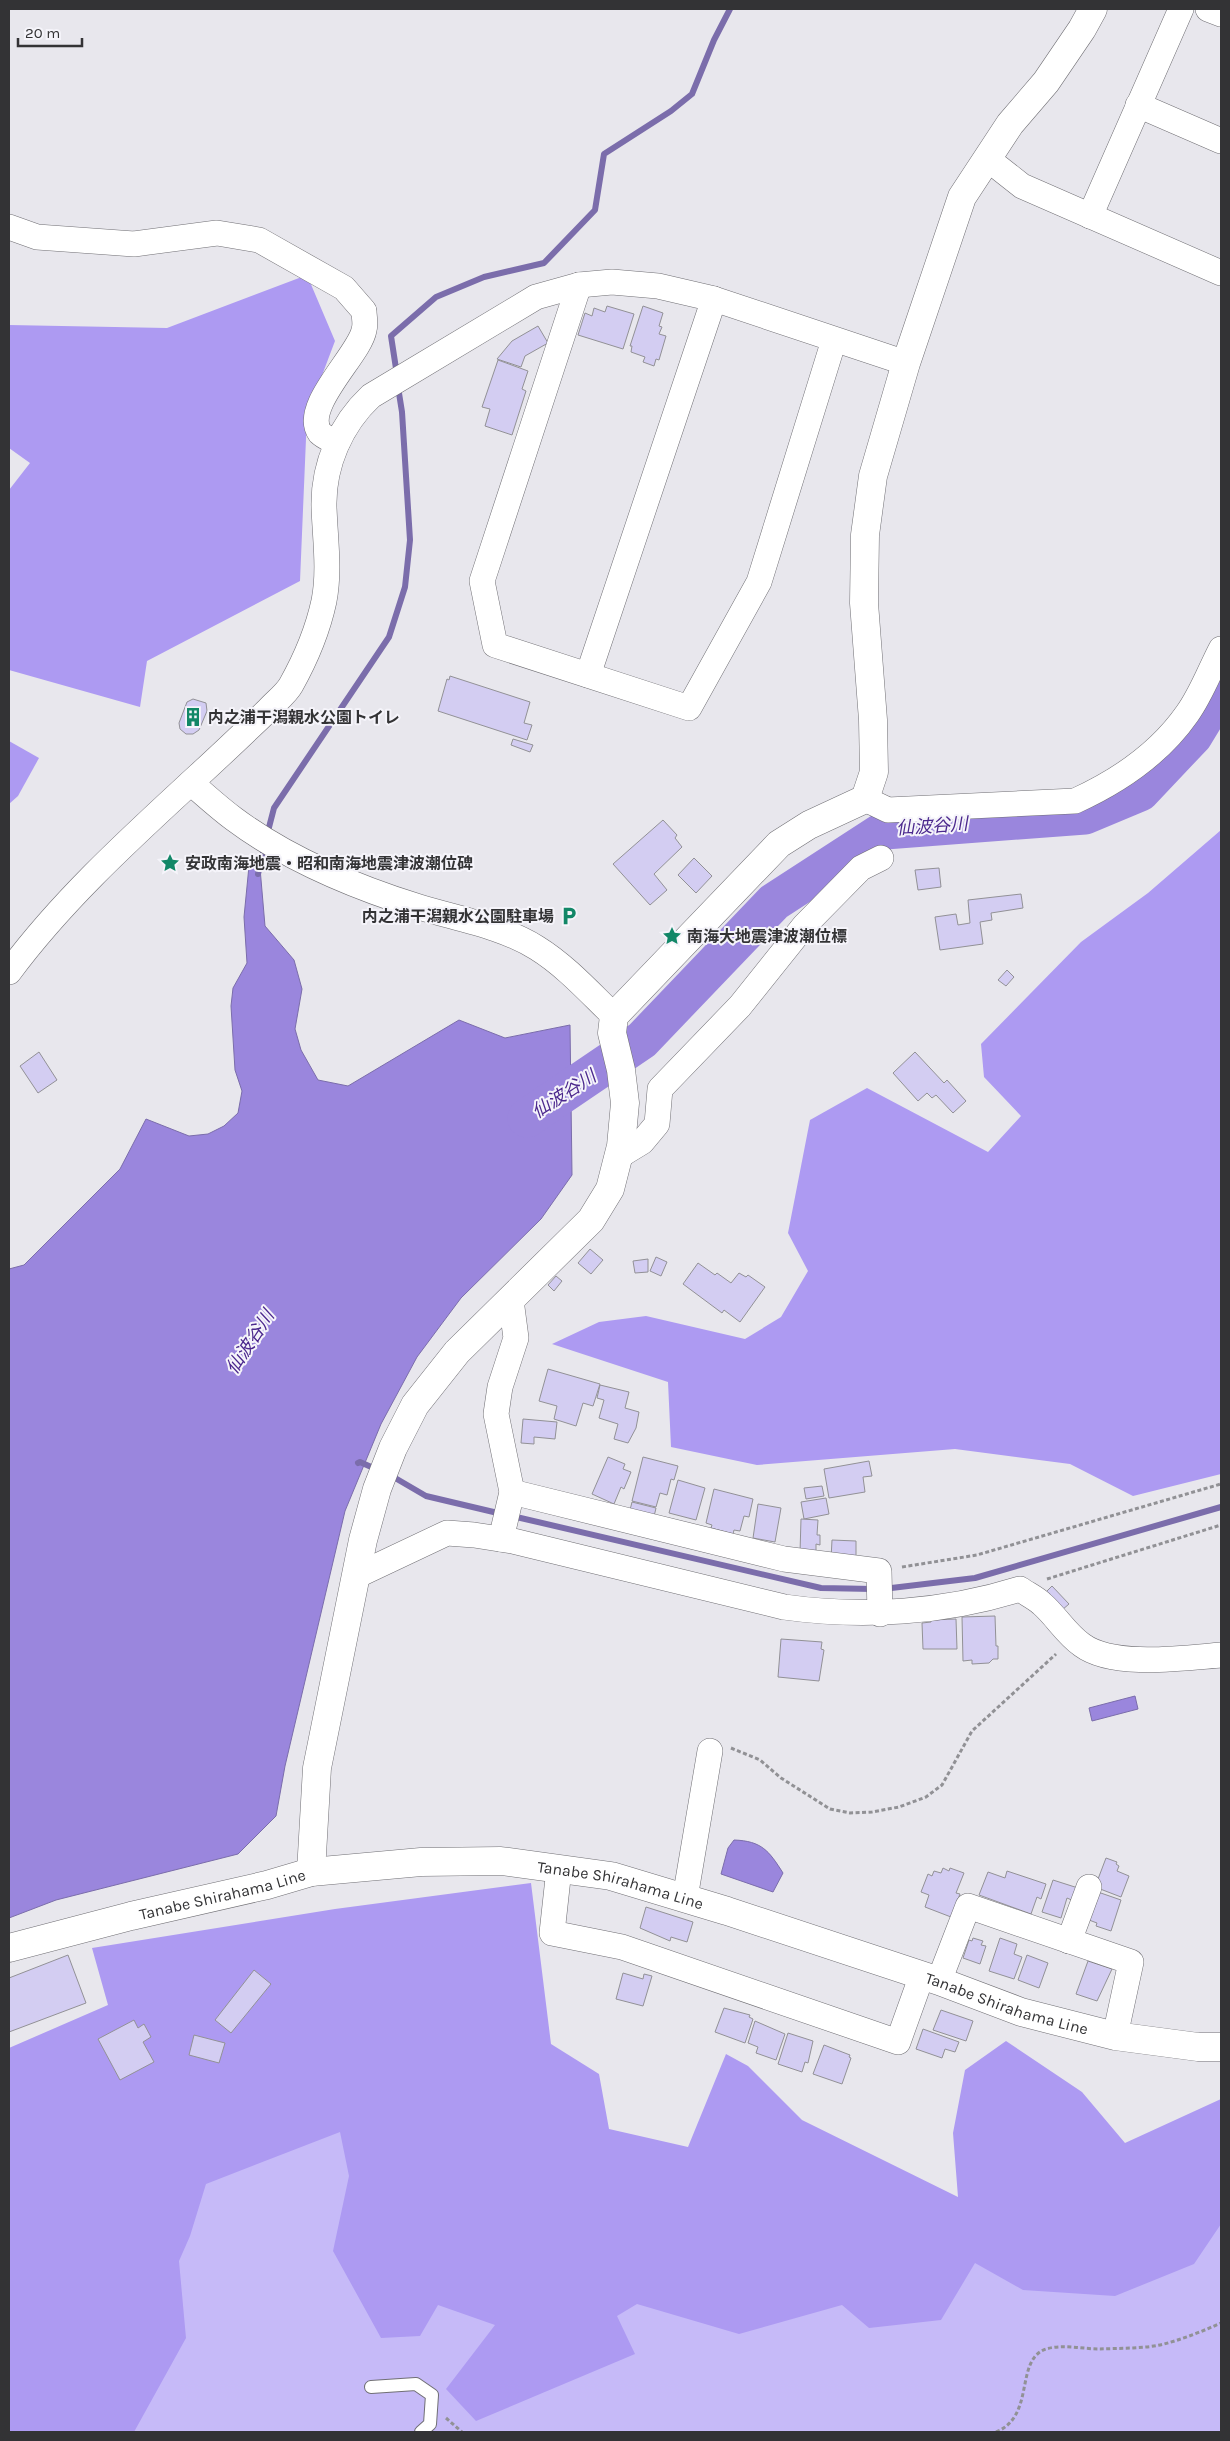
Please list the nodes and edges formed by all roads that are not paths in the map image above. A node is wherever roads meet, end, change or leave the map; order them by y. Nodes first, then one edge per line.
1 (1093, 9) edge
2 (1181, 9) edge
3 (1208, 9) edge
4 (1221, 14) edge
5 (1138, 105) junction
6 (1221, 141) edge
7 (988, 160) junction
8 (1090, 216) junction
9 (9, 227) edge
10 (1221, 273) edge
11 (579, 285) junction
12 (714, 300) junction
13 (834, 340) junction
14 (906, 363) junction
15 (337, 443) junction
16 (1221, 649) edge
17 (588, 675) junction
18 (191, 782) junction
19 (865, 799) junction
20 (881, 858) dead end
21 (9, 972) edge
22 (613, 1025) junction
23 (620, 1151) junction
24 (511, 1300) junction
25 (511, 1498) junction
26 (502, 1534) junction
27 (356, 1576) junction
28 (880, 1592) junction
29 (1221, 1655) edge
30 (710, 1751) road end
31 (559, 1869) junction
32 (311, 1872) junction
33 (1089, 1887) dead end
34 (685, 1898) junction
35 (1069, 1940) junction
36 (9, 1948) edge
37 (931, 1978) junction
38 (1115, 2036) junction
39 (1221, 2047) edge
40 (371, 2386) dead end
41 (420, 2432) edge

1 - 7 street
2 - 5 street
3 - 4 street
5 - 6 street
5 - 8 street
7 - 8 street
7 - 14 street
8 - 10 street
9 - 15 street
11 - 12 street
11 - 15 street
11 - 17 street
12 - 13 street
12 - 17 street
13 - 14 street
13 - 17 street
14 - 19 street
15 - 18 street
16 - 19 street
18 - 21 street
18 - 22 street
19 - 22 street
20 - 23 street
22 - 23 street
23 - 24 street
24 - 25 street
24 - 27 street
25 - 26 street
25 - 28 street
26 - 27 street
26 - 28 street
27 - 32 street
28 - 29 street
30 - 34 street
31 - 32 street, Tanabe Shirahama Line
31 - 34 street, Tanabe Shirahama Line
31 - 37 street
32 - 36 street, Tanabe Shirahama Line
33 - 35 street
34 - 37 street, Tanabe Shirahama Line
35 - 37 street
35 - 38 street
37 - 38 street, Tanabe Shirahama Line
38 - 39 street, Tanabe Shirahama Line
40 - 41 lane

